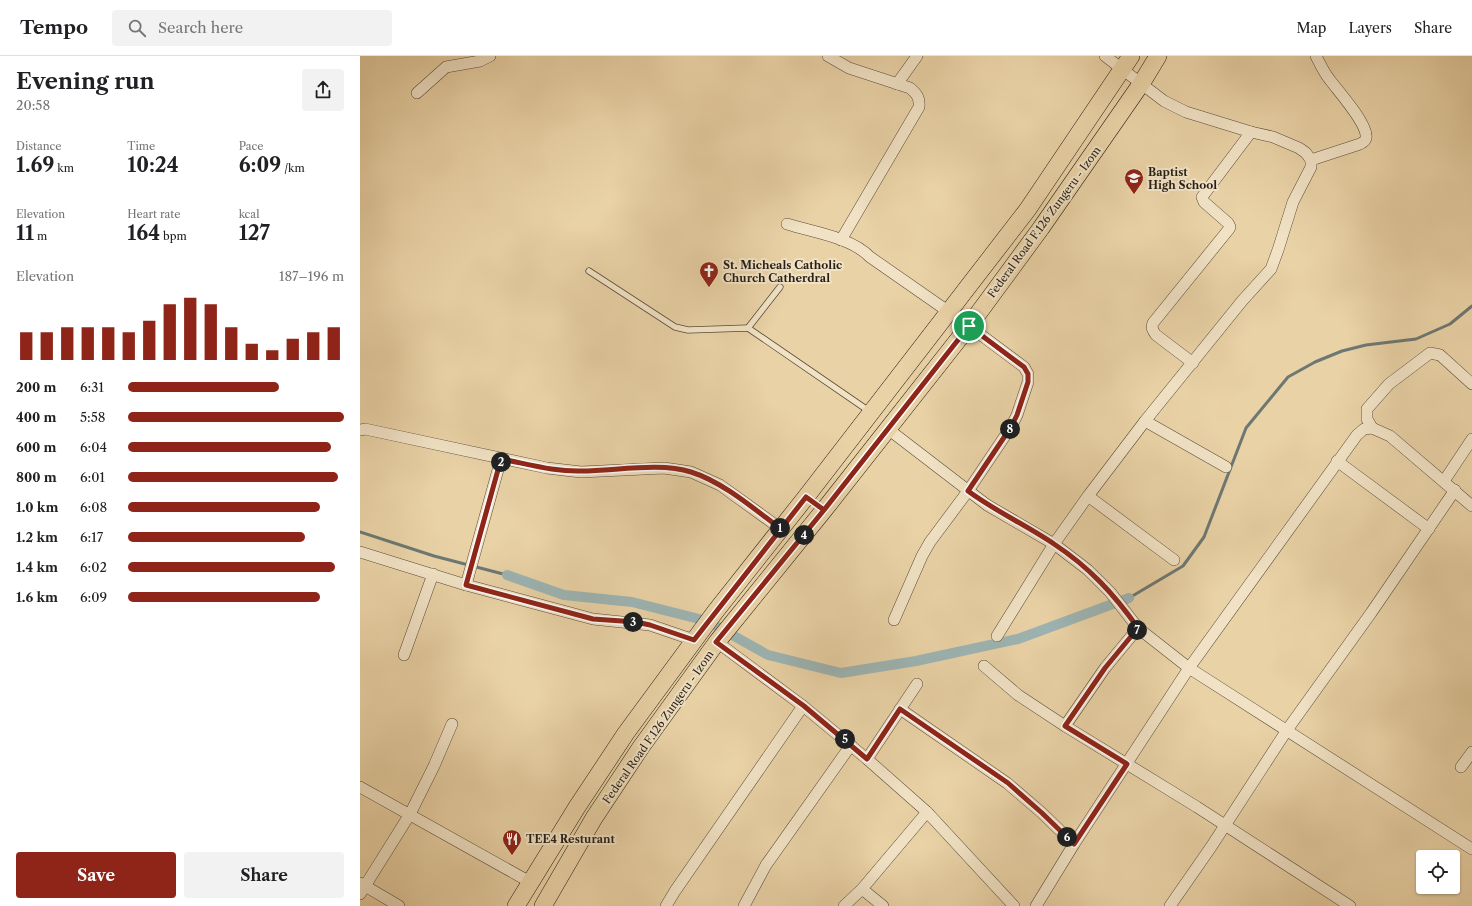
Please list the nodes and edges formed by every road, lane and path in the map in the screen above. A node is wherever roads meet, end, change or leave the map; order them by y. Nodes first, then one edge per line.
1 (490, 56) edge
2 (828, 56) edge
3 (917, 56) edge
4 (1106, 56) edge
5 (1158, 56) edge
6 (1316, 56) edge
7 (1127, 63) edge
8 (897, 84) junction
9 (1141, 84) junction
10 (416, 93) dead end
11 (1251, 132) junction
12 (1311, 160) junction
13 (787, 224) dead end
14 (841, 240) junction
15 (589, 271) dead end
16 (780, 287) dead end
17 (949, 312) junction
18 (969, 326) junction
19 (748, 328) junction
20 (1193, 363) junction
21 (1472, 384) edge
22 (871, 413) junction
23 (1145, 421) junction
24 (1372, 428) junction
25 (360, 430) edge
26 (888, 430) junction
27 (1472, 439) edge
28 (501, 459) junction
29 (1337, 461) junction
30 (1226, 467) dead end
31 (1444, 481) junction
32 (1455, 490) junction
33 (968, 491) junction
34 (1088, 496) junction
35 (806, 497) junction
36 (1472, 506) edge
37 (824, 510) junction
38 (781, 529) junction
39 (1429, 529) junction
40 (1054, 544) junction
41 (360, 552) edge
42 (1174, 560) dead end
43 (432, 574) junction
44 (466, 585) junction
45 (894, 620) dead end
46 (1138, 628) junction
47 (997, 636) dead end
48 (696, 638) junction
49 (718, 641) junction
50 (404, 655) dead end
51 (984, 666) dead end
52 (1189, 668) junction
53 (917, 684) dead end
54 (804, 706) junction
55 (900, 709) junction
56 (452, 724) dead end
57 (1065, 726) junction
58 (1287, 730) junction
59 (851, 745) junction
60 (1472, 752) edge
61 (867, 759) junction
62 (1127, 764) junction
63 (1461, 767) dead end
64 (360, 787) edge
65 (927, 812) junction
66 (410, 814) junction
67 (1225, 826) junction
68 (1074, 844) junction
69 (1472, 850) edge
70 (530, 882) junction
71 (362, 887) edge
72 (862, 889) junction
73 (399, 906) edge
74 (516, 906) edge
75 (543, 906) edge
76 (666, 906) edge
77 (744, 906) edge
78 (844, 906) edge
79 (883, 906) edge
80 (1014, 906) edge
81 (1036, 906) edge
82 (1170, 906) edge
83 (1350, 906) edge

1 - 10 street
2 - 8 street
3 - 8 street
4 - 7 street
5 - 9 main road, Federal Road F.126 Zungeru - Izom
6 - 12 street
7 - 9 street
7 - 17 main road, Federal Road F.126 Zungeru - Izom
8 - 14 street
9 - 11 street
9 - 18 main road, Federal Road F.126 Zungeru - Izom
11 - 12 street
11 - 20 street
12 - 20 street
13 - 14 street
14 - 17 street
15 - 19 lane
16 - 19 lane
17 - 22 main road, Federal Road F.126 Zungeru - Izom
18 - 26 main road, Federal Road F.126 Zungeru - Izom
18 - 33 street
19 - 22 lane
20 - 23 street
21 - 24 street
22 - 35 main road, Federal Road F.126 Zungeru - Izom
23 - 30 street
23 - 34 street
24 - 29 street
24 - 31 street
25 - 28 street
26 - 33 street
26 - 37 main road, Federal Road F.126 Zungeru - Izom
27 - 31 street
28 - 38 street
28 - 44 street
29 - 39 street
29 - 52 street
31 - 32 street
32 - 36 street
32 - 39 street
33 - 40 street
33 - 45 street
34 - 40 street
34 - 42 street
35 - 37 main road
35 - 38 main road, Federal Road F.126 Zungeru - Izom
37 - 49 main road, Federal Road F.126 Zungeru - Izom
38 - 48 main road, Federal Road F.126 Zungeru - Izom
39 - 58 street
40 - 46 street
40 - 47 street
41 - 43 street
43 - 44 street
43 - 50 street
44 - 48 street
46 - 52 street
46 - 57 street
48 - 70 main road, Federal Road F.126 Zungeru - Izom
49 - 54 street
49 - 75 main road, Federal Road F.126 Zungeru - Izom
51 - 57 street
52 - 58 street
52 - 62 street
53 - 55 street
54 - 59 street
54 - 76 street
55 - 61 street
55 - 68 street
56 - 66 street
57 - 62 street
58 - 67 street
58 - 69 street
59 - 61 street
59 - 77 street
60 - 63 street
61 - 65 street
62 - 67 street
62 - 68 street
64 - 66 street
65 - 72 street
65 - 80 street
66 - 70 street
66 - 71 street
67 - 82 street
67 - 83 street
68 - 81 street
70 - 74 main road, Federal Road F.126 Zungeru - Izom
71 - 73 street
72 - 78 street
72 - 79 street

